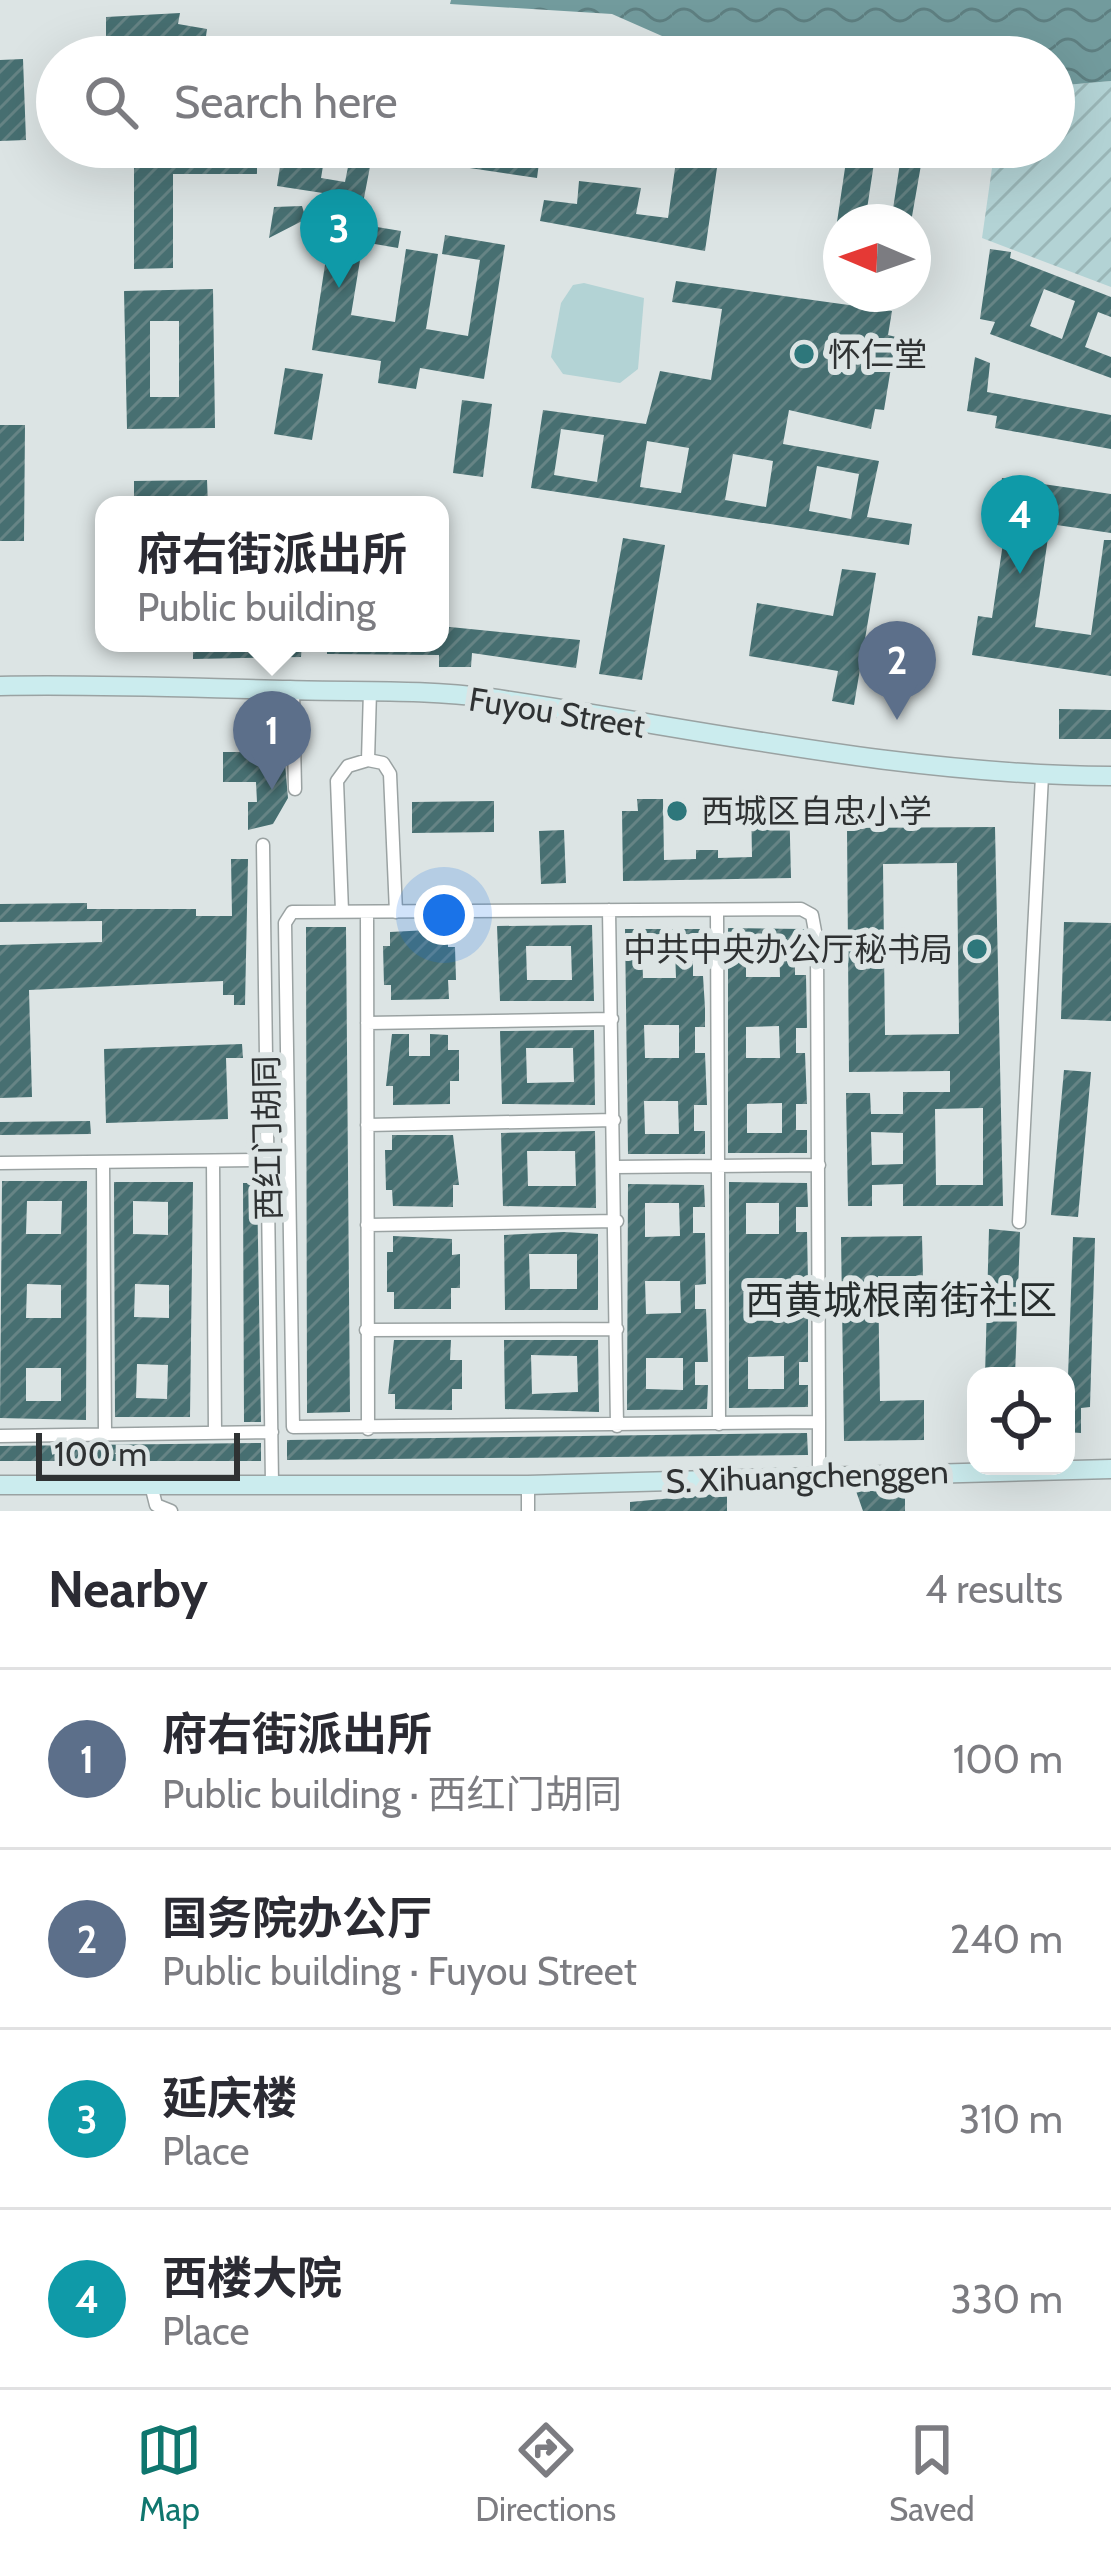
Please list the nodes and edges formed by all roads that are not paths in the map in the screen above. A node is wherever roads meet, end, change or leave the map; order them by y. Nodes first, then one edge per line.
1 (0, 686) edge
2 (293, 691) junction
3 (370, 691) junction
4 (368, 760) junction
5 (1042, 776) junction
6 (1111, 776) edge
7 (295, 789) dead end
8 (263, 845) dead end
9 (609, 910) junction
10 (717, 910) junction
11 (342, 911) junction
12 (367, 912) junction
13 (396, 912) junction
14 (612, 1019) junction
15 (367, 1023) junction
16 (614, 1120) junction
17 (367, 1125) junction
18 (266, 1160) junction
19 (213, 1162) junction
20 (0, 1163) edge
21 (103, 1163) junction
22 (819, 1165) junction
23 (719, 1166) junction
24 (616, 1167) junction
25 (616, 1221) junction
26 (1018, 1222) dead end
27 (368, 1225) junction
28 (616, 1329) junction
29 (366, 1330) junction
30 (819, 1422) junction
31 (719, 1424) junction
32 (617, 1426) junction
33 (368, 1429) junction
34 (272, 1432) junction
35 (105, 1433) junction
36 (215, 1433) junction
37 (0, 1436) edge
38 (1111, 1469) edge
39 (819, 1475) junction
40 (272, 1483) junction
41 (151, 1485) junction
42 (528, 1485) junction
43 (0, 1486) edge
44 (171, 1511) edge
45 (528, 1511) edge

1 - 2 main road, Fuyou Street
2 - 3 main road, Fuyou Street
2 - 7 street
3 - 4 street
3 - 5 main road, Fuyou Street
4 - 11 street
4 - 13 street
5 - 6 main road, Fuyou Street
5 - 26 street
8 - 18 street, 西红门胡同
9 - 10 street
9 - 13 street
9 - 14 street
10 - 22 street
10 - 23 street
11 - 12 street
11 - 33 street
12 - 13 street
12 - 15 street
14 - 15 street
14 - 16 street
15 - 17 street
16 - 17 street
16 - 24 street
17 - 27 street
18 - 19 street
18 - 34 street, 西红门胡同
19 - 21 street
19 - 36 street
20 - 21 street
21 - 35 street
22 - 23 street
22 - 30 street
23 - 24 street
23 - 31 street
24 - 25 street
25 - 27 street
25 - 28 street
27 - 29 street
28 - 29 street
28 - 32 street
29 - 33 street
30 - 31 street
30 - 39 street
31 - 32 street
32 - 33 street
34 - 36 street
34 - 40 street, 西红门胡同
35 - 36 street
35 - 37 street
38 - 39 main road, S. Xihuangchenggen
39 - 42 main road, S. Xihuangchenggen
40 - 41 main road, S. Xihuangchenggen
40 - 42 main road, S. Xihuangchenggen
41 - 43 main road, S. Xihuangchenggen
41 - 44 street
42 - 45 street

